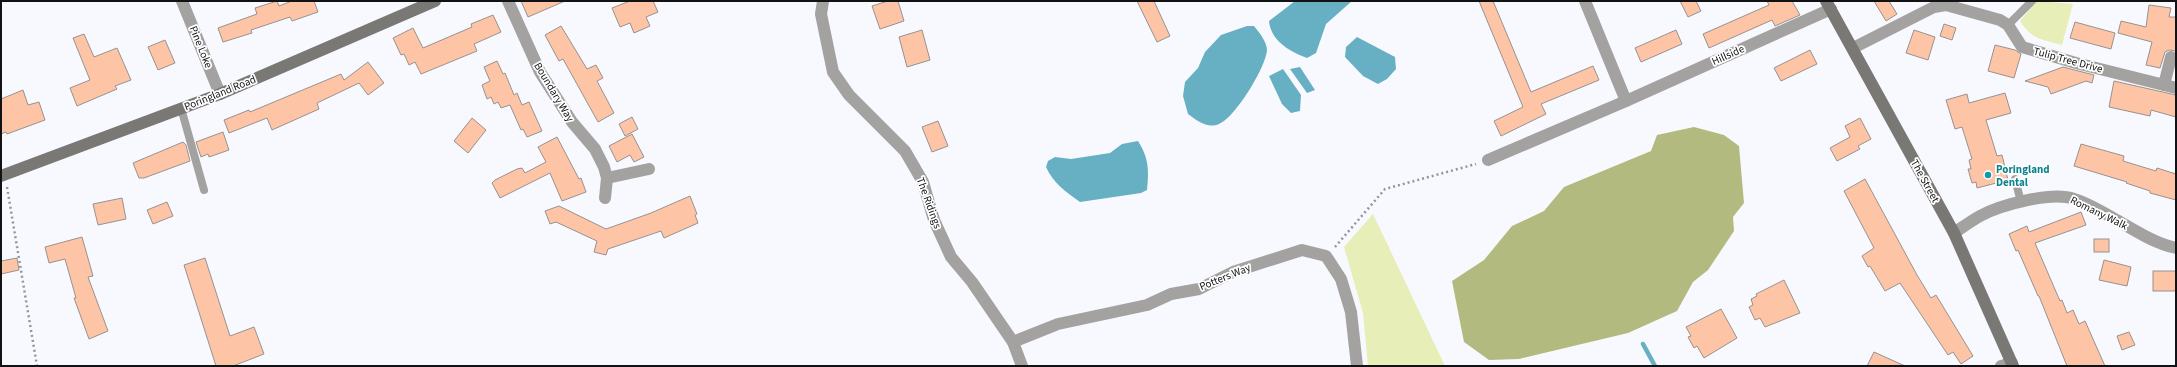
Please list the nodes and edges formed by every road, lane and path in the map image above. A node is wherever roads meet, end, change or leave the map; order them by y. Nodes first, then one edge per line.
1 (182, 1) edge
2 (435, 1) edge
3 (508, 1) edge
4 (823, 1) edge
5 (1585, 1) edge
6 (2032, 1) edge
7 (1828, 5) edge
8 (2008, 25) junction
9 (1853, 48) junction
10 (2171, 57) dead end
11 (2170, 87) edge
12 (220, 94) junction
13 (1626, 101) junction
14 (181, 108) junction
15 (1488, 160) joint
16 (649, 169) dead end
17 (3, 175) edge
18 (607, 178) junction
19 (2015, 179) dead end
20 (204, 190) dead end
21 (605, 198) dead end
22 (2021, 202) junction
23 (1954, 233) junction
24 (2176, 248) edge
25 (1326, 256) junction
26 (1013, 342) junction
27 (2009, 365) edge
28 (38, 366) edge
29 (1022, 366) edge
30 (1357, 366) edge

1 - 12 street, Pine Loke
2 - 12 street, Poringland Road
3 - 18 street, Boundary Way
4 - 26 street, The Ridings
5 - 13 street
6 - 8 lane
7 - 9 street, The Street
7 - 13 street, Hillside
8 - 9 street
8 - 11 street, Tulip Tree Drive
9 - 23 street, The Street
10 - 11 street, Tulip Tree Drive
12 - 14 street, Poringland Road
13 - 15 street, Hillside
14 - 17 street, Poringland Road
14 - 20 lane
15 - 25 path
16 - 18 street
17 - 28 path
18 - 21 street, Boundary Way
19 - 22 lane
22 - 23 street, Romany Walk
22 - 24 street, Romany Walk
23 - 27 street, The Street
25 - 26 street, Potters Way
25 - 30 street
26 - 29 street, The Ridings

